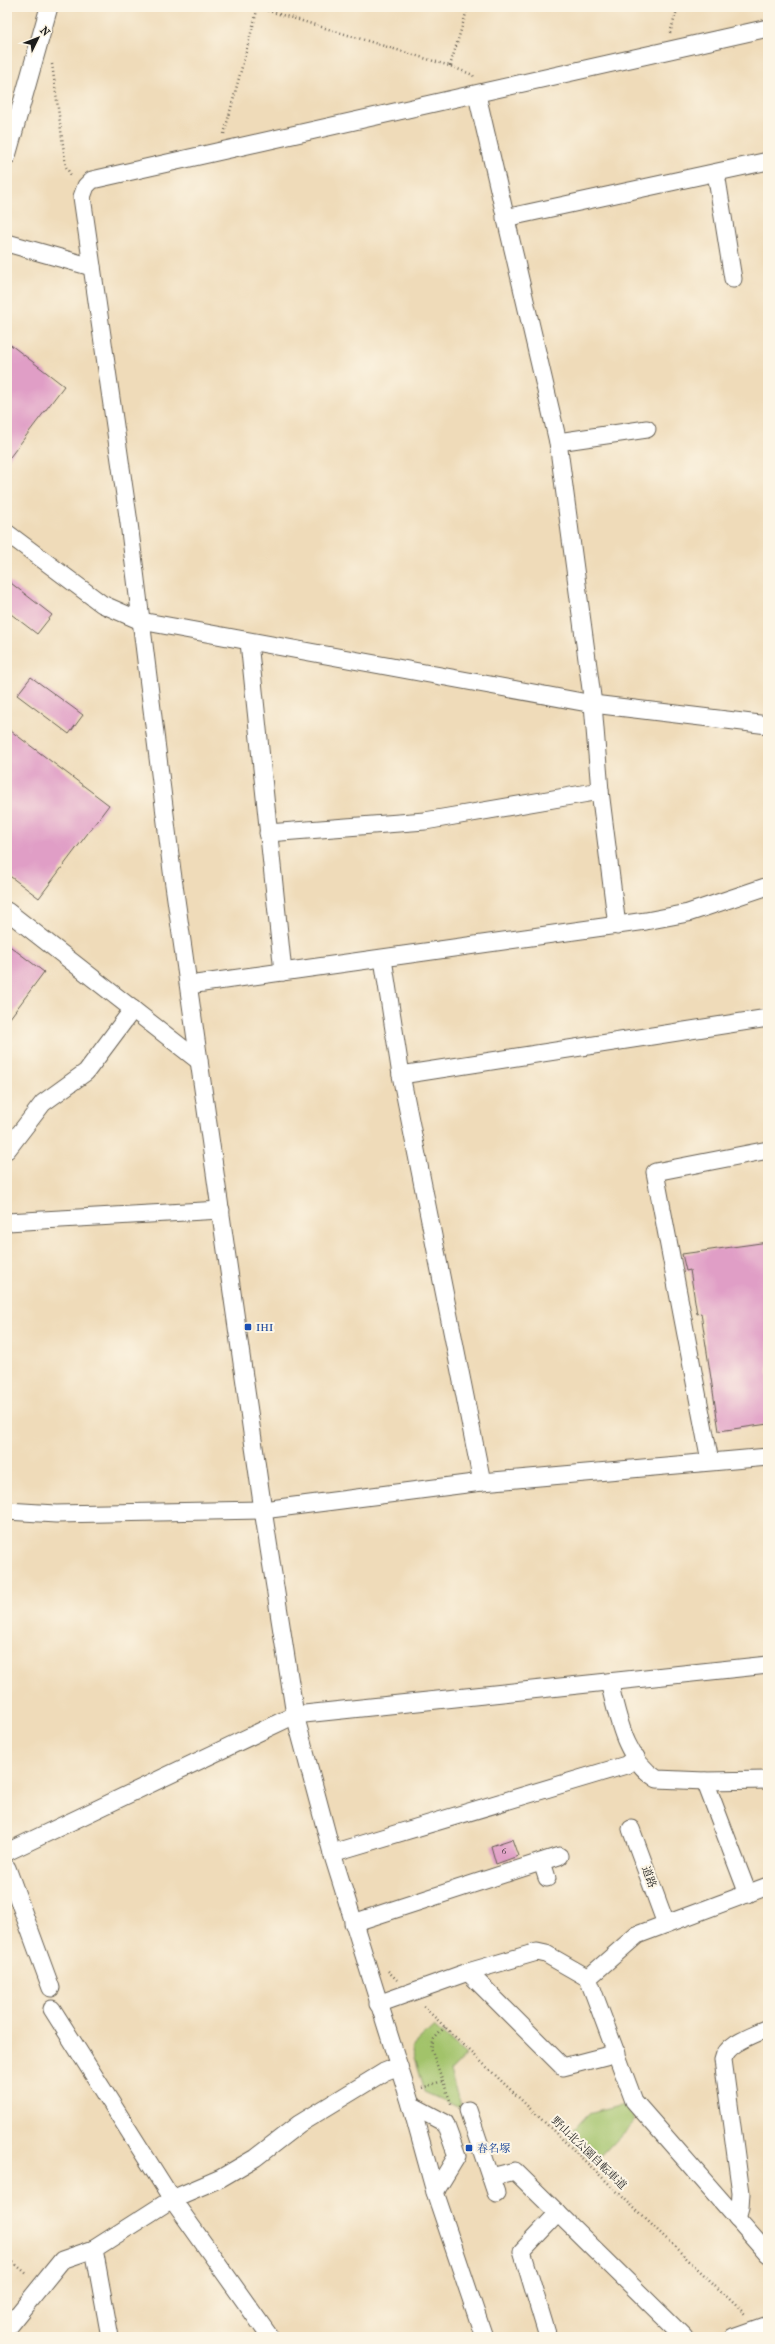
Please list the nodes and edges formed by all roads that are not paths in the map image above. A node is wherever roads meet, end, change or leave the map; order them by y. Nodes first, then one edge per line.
1 (49, 7) edge
2 (768, 28) edge
3 (477, 95) junction
4 (7, 156) edge
5 (768, 161) edge
6 (716, 173) junction
7 (505, 218) junction
8 (7, 243) edge
9 (92, 267) junction
10 (733, 279) dead end
11 (647, 429) dead end
12 (558, 442) junction
13 (7, 533) edge
14 (141, 621) junction
15 (249, 642) junction
16 (592, 704) junction
17 (768, 725) edge
18 (600, 791) junction
19 (268, 834) junction
20 (768, 886) edge
21 (7, 911) edge
22 (617, 926) junction
23 (383, 959) junction
24 (282, 972) junction
25 (189, 985) junction
26 (133, 1009) junction
27 (768, 1018) edge
28 (199, 1061) junction
29 (401, 1075) junction
30 (7, 1150) edge
31 (768, 1150) edge
32 (222, 1210) junction
33 (7, 1222) edge
34 (768, 1457) edge
35 (710, 1461) junction
36 (482, 1482) junction
37 (263, 1510) junction
38 (7, 1511) edge
39 (768, 1665) edge
40 (609, 1682) junction
41 (295, 1715) junction
42 (636, 1758) junction
43 (768, 1780) edge
44 (705, 1781) junction
45 (631, 1829) dead end
46 (7, 1852) edge
47 (332, 1853) junction
48 (559, 1856) dead end
49 (542, 1862) junction
50 (7, 1868) edge
51 (547, 1878) dead end
52 (768, 1886) edge
53 (748, 1894) junction
54 (353, 1923) junction
55 (666, 1924) junction
56 (468, 1972) junction
57 (588, 1978) junction
58 (51, 1988) dead end
59 (378, 2004) junction
60 (52, 2009) dead end
61 (768, 2028) edge
62 (617, 2053) junction
63 (399, 2066) junction
64 (411, 2105) junction
65 (460, 2109) road end
66 (491, 2176) junction
67 (436, 2192) junction
68 (496, 2193) dead end
69 (172, 2199) junction
70 (558, 2214) junction
71 (737, 2219) junction
72 (94, 2249) junction
73 (768, 2254) edge
74 (768, 2325) edge
75 (7, 2328) edge
76 (110, 2337) edge
77 (270, 2337) edge
78 (484, 2337) edge
79 (548, 2337) edge
80 (684, 2337) edge
81 (734, 2337) edge

1 - 4 street
2 - 3 street
3 - 7 street
3 - 9 street
5 - 6 street
6 - 7 street
6 - 10 street
7 - 12 street
8 - 9 street
9 - 14 street
11 - 12 street
12 - 16 street
13 - 14 street
14 - 15 street
14 - 25 street
15 - 16 street
15 - 19 street
16 - 17 street
16 - 18 street
18 - 19 street
18 - 22 street
19 - 24 street
20 - 22 street
21 - 26 street
22 - 23 street
23 - 24 street
23 - 29 street
24 - 25 street
25 - 28 street
26 - 28 street
26 - 30 street
27 - 29 street
28 - 32 street
29 - 36 street
31 - 35 street
32 - 33 street
32 - 37 street
34 - 35 street
35 - 36 street
36 - 37 street
37 - 38 street
37 - 41 street
39 - 40 street
40 - 41 street
40 - 42 street
41 - 46 street
41 - 47 street
42 - 44 street
42 - 47 street
43 - 44 street
44 - 53 street
45 - 55 street, 道路
47 - 54 street
48 - 49 street
49 - 51 street
49 - 54 street
50 - 58 street
52 - 53 street
53 - 55 street
54 - 59 street
55 - 57 street
56 - 57 street
56 - 59 street
56 - 62 street
57 - 62 street
59 - 63 street
60 - 69 street
61 - 71 street
62 - 71 street
63 - 64 street
63 - 69 street
64 - 67 street
64 - 67 street
65 - 66 street
66 - 68 street
66 - 70 street
67 - 78 street
69 - 72 street
69 - 77 street
70 - 79 street
70 - 80 street
71 - 73 street
72 - 75 street
72 - 76 street
74 - 81 street

